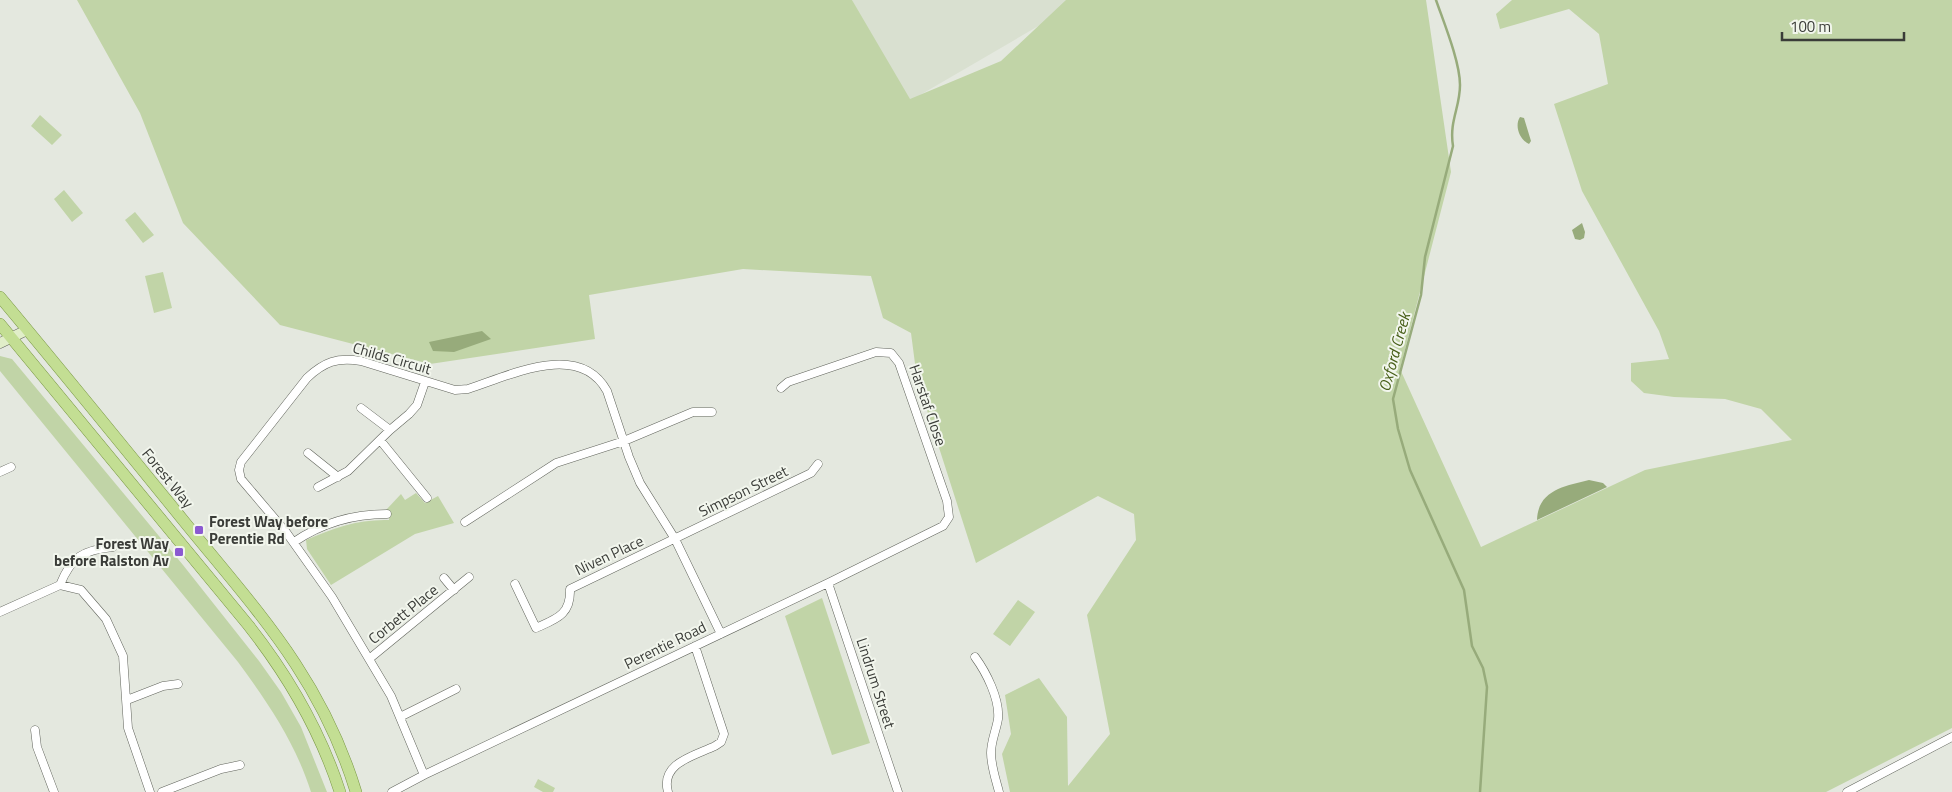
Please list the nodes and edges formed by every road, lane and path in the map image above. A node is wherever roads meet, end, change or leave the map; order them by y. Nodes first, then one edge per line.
1 (0, 297) edge
2 (0, 324) edge
3 (27, 330) junction
4 (11, 338) junction
5 (0, 343) edge
6 (425, 382) junction
7 (781, 388) dead end
8 (361, 408) dead end
9 (712, 412) dead end
10 (390, 430) junction
11 (380, 440) junction
12 (624, 441) junction
13 (308, 453) dead end
14 (818, 464) dead end
15 (11, 467) dead end
16 (0, 472) edge
17 (338, 477) junction
18 (318, 487) dead end
19 (427, 498) dead end
20 (387, 514) dead end
21 (948, 521) joint
22 (465, 522) dead end
23 (675, 539) junction
24 (294, 542) junction
25 (113, 547) dead end
26 (469, 577) dead end
27 (444, 578) dead end
28 (828, 583) junction
29 (515, 584) dead end
30 (60, 585) junction
31 (454, 590) junction
32 (0, 612) edge
33 (721, 634) junction
34 (695, 646) junction
35 (976, 657) dead end
36 (369, 659) junction
37 (178, 684) dead end
38 (456, 689) dead end
39 (127, 700) junction
40 (400, 717) junction
41 (35, 730) dead end
42 (1952, 737) edge
43 (240, 765) dead end
44 (424, 775) junction
45 (54, 792) edge
46 (150, 792) edge
47 (162, 792) edge
48 (340, 792) edge
49 (356, 792) edge
50 (392, 792) edge
51 (668, 792) edge
52 (898, 792) edge
53 (999, 792) edge
54 (1847, 792) edge

1 - 3 main road, Forest Way
2 - 4 main road, Forest Way
3 - 4 street
3 - 49 main road, Forest Way
4 - 5 street
4 - 48 main road, Forest Way
6 - 10 street
6 - 12 street, Childs Circuit
6 - 24 street, Childs Circuit
7 - 21 street, Harstaf Close
8 - 10 street
9 - 12 street
10 - 11 street
11 - 17 street
11 - 19 street
12 - 22 street
12 - 23 street, Childs Circuit
13 - 17 street
14 - 23 street, Simpson Street
15 - 16 street
17 - 18 street
20 - 24 street
21 - 28 street, Perentie Road
23 - 29 street, Niven Place
23 - 33 street, Childs Circuit
24 - 36 street, Childs Circuit
25 - 30 street
26 - 31 street, Corbett Place
27 - 31 street, Corbett Place
28 - 33 street, Perentie Road
28 - 52 street, Lindrum Street
30 - 32 street
30 - 39 street
31 - 36 street, Corbett Place
33 - 34 street, Perentie Road
34 - 44 street, Perentie Road
34 - 51 street
35 - 53 street
36 - 40 street, Childs Circuit
37 - 39 street
38 - 40 street
39 - 46 street
40 - 44 street, Childs Circuit
41 - 45 street
42 - 54 street
43 - 47 street
44 - 50 street, Perentie Road

